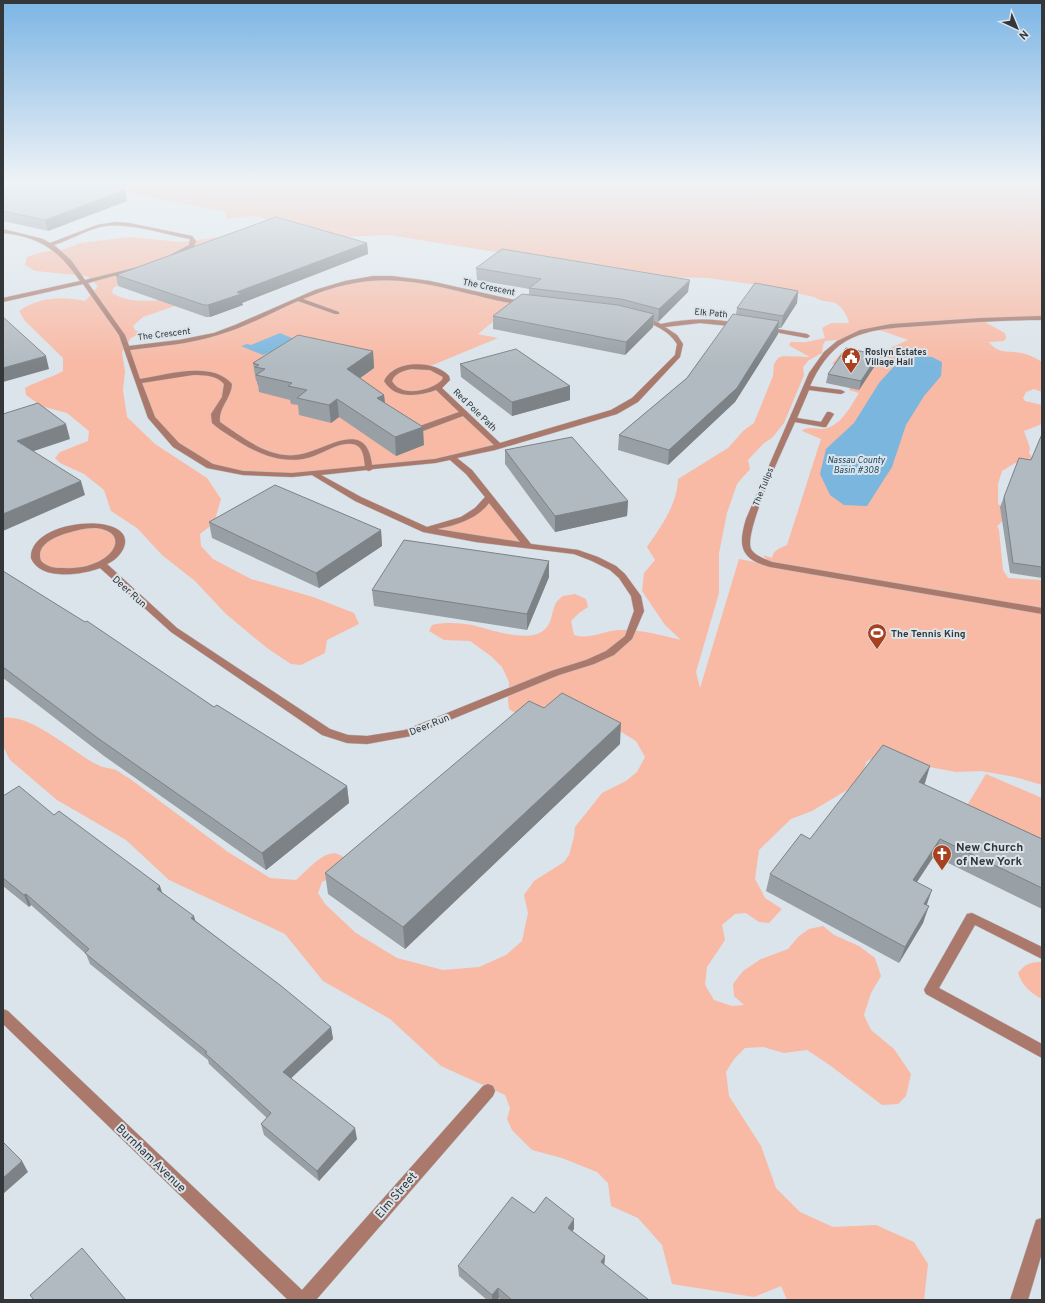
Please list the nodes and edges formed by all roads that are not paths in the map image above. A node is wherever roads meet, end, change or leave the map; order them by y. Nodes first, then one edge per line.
1 (45, 243) edge
2 (56, 243) edge
3 (193, 243) edge
4 (50, 245) junction
5 (165, 259) edge
6 (153, 263) edge
7 (84, 282) junction
8 (297, 299) junction
9 (3, 300) edge
10 (532, 304) edge
11 (337, 313) dead end
12 (637, 318) edge
13 (1042, 318) edge
14 (660, 326) junction
15 (747, 326) edge
16 (762, 329) edge
17 (807, 336) dead end
18 (127, 348) junction
19 (138, 382) junction
20 (805, 387) junction
21 (438, 388) junction
22 (841, 392) edge
23 (465, 413) junction
24 (830, 414) dead end
25 (792, 419) junction
26 (420, 429) edge
27 (499, 446) junction
28 (452, 458) junction
29 (369, 469) junction
30 (313, 473) junction
31 (489, 497) junction
32 (426, 530) junction
33 (528, 546) junction
34 (101, 564) junction
35 (1042, 611) edge
36 (1042, 953) edge
37 (3, 1015) edge
38 (1042, 1051) edge
39 (488, 1091) dead end
40 (1042, 1226) edge
41 (300, 1300) edge
42 (305, 1300) edge
43 (1019, 1300) edge

1 - 4 street
2 - 4 street
3 - 5 street
4 - 7 street
6 - 7 street
7 - 9 street
7 - 18 street
8 - 10 street, The Crescent
8 - 11 street
8 - 18 street, The Crescent
12 - 14 street
13 - 20 street, The Tulips
14 - 15 street, Elk Path
14 - 27 street
16 - 17 street
18 - 19 street
19 - 29 street
19 - 30 street
20 - 22 street
20 - 25 street, The Tulips
21 - 21 street, Red Pole Path
21 - 23 street, Red Pole Path
23 - 26 street
23 - 27 street, Red Pole Path
24 - 25 street
25 - 35 street, The Tulips
27 - 28 street
28 - 29 street
28 - 31 street
29 - 30 street
30 - 32 street, Deer Run
31 - 32 street
31 - 33 street
32 - 33 street, Deer Run
33 - 34 street, Deer Run
34 - 34 street
36 - 38 street
37 - 41 street, Burnham Avenue
39 - 42 street, Elm Street
40 - 43 street

